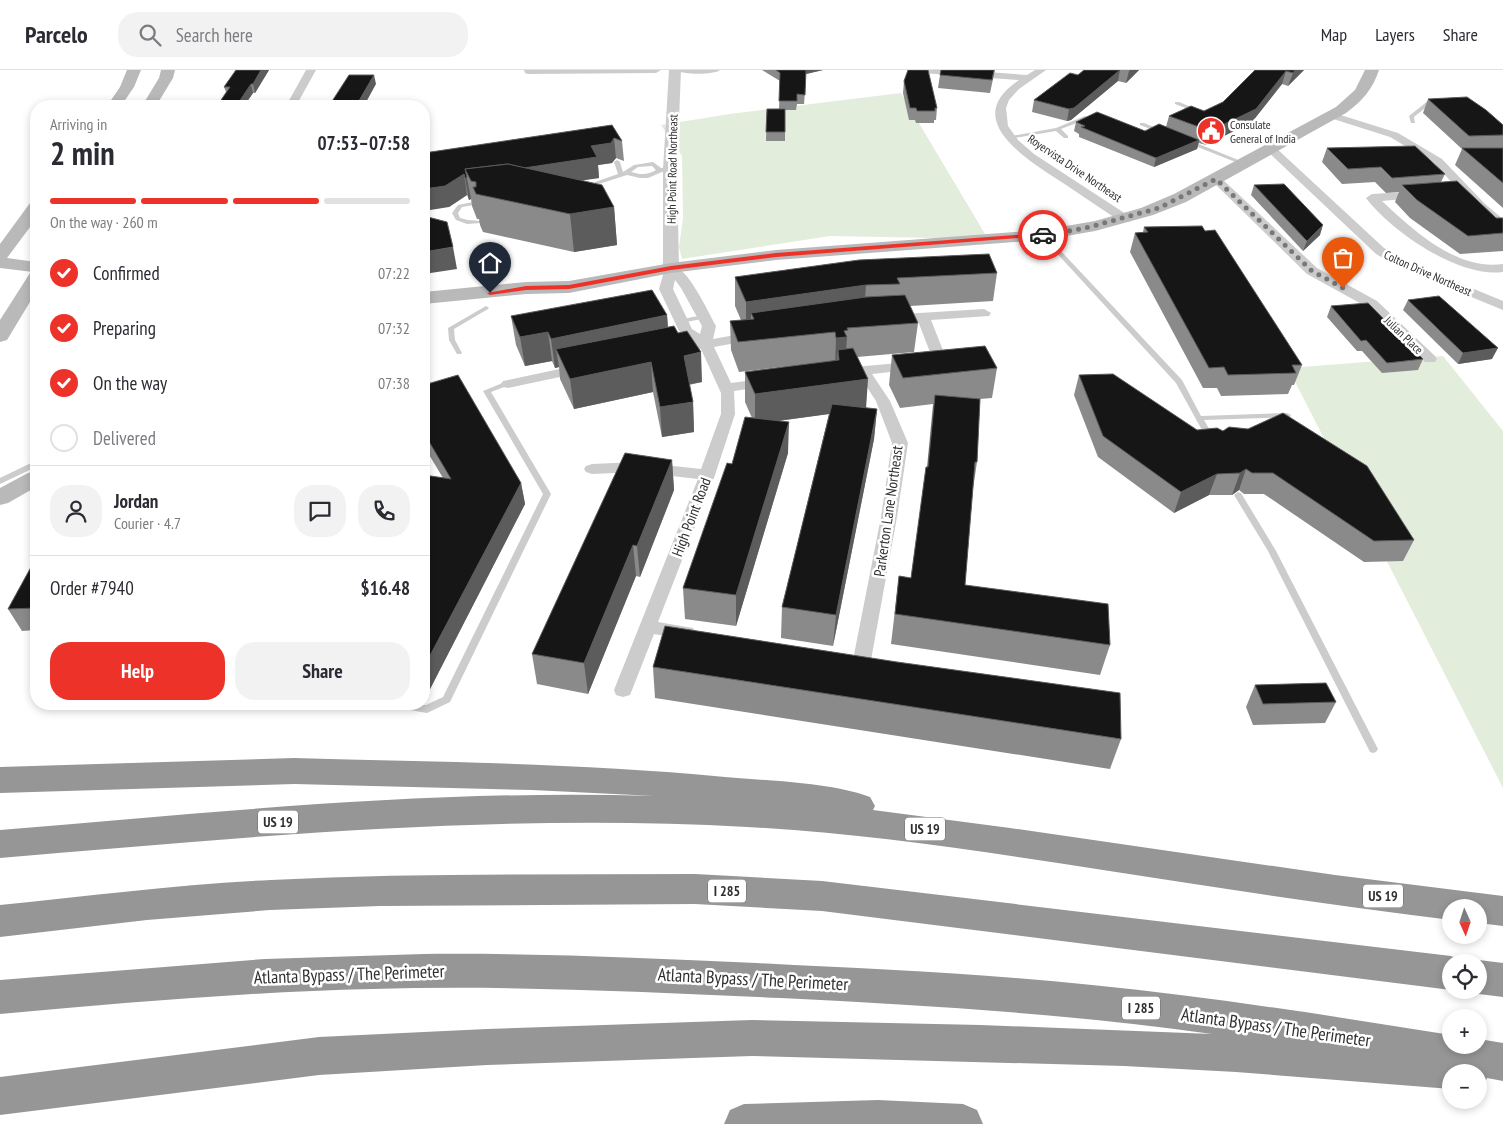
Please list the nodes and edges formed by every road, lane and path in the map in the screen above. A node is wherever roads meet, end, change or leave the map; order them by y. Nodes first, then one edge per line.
1 (134, 70) edge
2 (168, 70) edge
3 (311, 70) edge
4 (656, 70) edge
5 (675, 70) edge
6 (681, 70) edge
7 (714, 70) edge
8 (922, 70) edge
9 (1041, 70) edge
10 (1372, 70) edge
11 (528, 71) edge
12 (1028, 78) junction
13 (118, 100) edge
14 (153, 100) edge
15 (294, 100) edge
16 (1431, 101) edge
17 (1177, 103) dead end
18 (1198, 111) edge
19 (1331, 115) junction
20 (1085, 118) edge
21 (1413, 122) dead end
22 (1142, 124) dead end
23 (1057, 130) junction
24 (1171, 135) edge
25 (1009, 137) junction
26 (1066, 137) dead end
27 (1180, 138) edge
28 (1271, 149) junction
29 (1438, 160) junction
30 (1456, 160) dead end
31 (617, 162) edge
32 (1245, 164) junction
33 (665, 169) junction
34 (624, 174) junction
35 (1216, 179) junction
36 (597, 183) junction
37 (587, 185) edge
38 (1468, 192) junction
39 (1450, 193) edge
40 (1431, 194) edge
41 (592, 200) edge
42 (492, 201) edge
43 (30, 215) edge
44 (1125, 219) junction
45 (479, 222) edge
46 (1503, 225) edge
47 (1043, 235) junction
48 (0, 256) edge
49 (0, 263) edge
50 (30, 266) edge
51 (671, 268) junction
52 (1503, 268) edge
53 (569, 287) junction
54 (30, 288) edge
55 (430, 298) edge
56 (1503, 306) edge
57 (486, 308) junction
58 (430, 311) edge
59 (984, 313) dead end
60 (923, 316) junction
61 (704, 317) junction
62 (874, 320) edge
63 (682, 321) junction
64 (762, 335) edge
65 (0, 336) edge
66 (705, 343) junction
67 (659, 352) edge
68 (459, 353) dead end
69 (1430, 359) dead end
70 (594, 365) edge
71 (863, 370) junction
72 (836, 373) edge
73 (780, 380) edge
74 (508, 384) joint
75 (725, 388) junction
76 (1287, 415) edge
77 (1199, 418) junction
78 (1216, 448) edge
79 (30, 469) edge
80 (592, 469) dead end
81 (707, 475) junction
82 (30, 480) edge
83 (2, 490) edge
84 (1238, 495) dead end
85 (648, 627) junction
86 (706, 636) edge
87 (843, 657) edge
88 (862, 660) junction
89 (882, 663) edge
90 (623, 690) dead end
91 (430, 708) edge
92 (1372, 749) dead end
93 (0, 780) edge
94 (0, 844) edge
95 (1291, 884) junction
96 (1442, 903) edge
97 (1488, 909) edge
98 (1503, 911) edge
99 (0, 921) edge
100 (1442, 972) edge
101 (1487, 978) edge
102 (1503, 980) edge
103 (0, 997) edge
104 (1503, 1062) edge
105 (1442, 1070) edge
106 (1487, 1074) edge
107 (1503, 1075) edge
108 (0, 1096) edge
109 (744, 1124) edge
110 (963, 1124) edge

1 - 13 main road
2 - 14 main road
3 - 15 street
4 - 11 street
5 - 33 street, High Point Road Northeast
6 - 7 street
8 - 12 street
9 - 12 street, Royervista Drive Northeast
10 - 19 main road
12 - 25 street, Royervista Drive Northeast
16 - 21 lane
17 - 18 lane
19 - 28 main road
19 - 29 street
20 - 23 lane
22 - 24 lane
23 - 25 lane
23 - 26 lane
25 - 44 street, Royervista Drive Northeast
27 - 32 lane
28 - 32 main road
28 - 56 street, Colton Drive Northeast
29 - 30 street
29 - 38 street
31 - 34 lane
32 - 35 main road
33 - 34 lane
33 - 34 lane
33 - 51 street, High Point Road Northeast
34 - 36 lane
35 - 44 main road
35 - 69 street, Julian Place
36 - 37 lane
36 - 41 lane
38 - 39 street
38 - 46 street
40 - 52 street
42 - 45 lane
43 - 48 main road
44 - 47 main road
47 - 51 main road
47 - 77 lane
49 - 50 main road
51 - 53 main road
51 - 61 street, High Point Road
51 - 63 street, High Point Road
53 - 55 main road
53 - 57 main road
54 - 65 main road
57 - 58 main road
57 - 68 lane
59 - 60 street
60 - 62 street
60 - 71 street
61 - 63 lane
61 - 66 street, High Point Road
63 - 66 street, High Point Road
64 - 66 street
66 - 67 street
66 - 75 street, High Point Road
70 - 74 street
71 - 72 street
71 - 88 street, Parkerton Lane Northeast
73 - 75 street
74 - 91 lane
75 - 81 street, High Point Road
76 - 77 lane
77 - 78 lane
79 - 83 lane
80 - 81 street
81 - 85 street, High Point Road
82 - 83 main road
84 - 92 lane
85 - 86 street
85 - 90 street, High Point Road
87 - 88 street
88 - 89 street
93 - 95 highway
94 - 95 highway, US 19
95 - 96 highway, US 19
97 - 98 highway, US 19
99 - 100 highway, I 285
101 - 102 highway
103 - 104 highway, Atlanta Bypass / The Perimeter / I 285
105 - 108 highway
106 - 107 highway
109 - 110 highway

